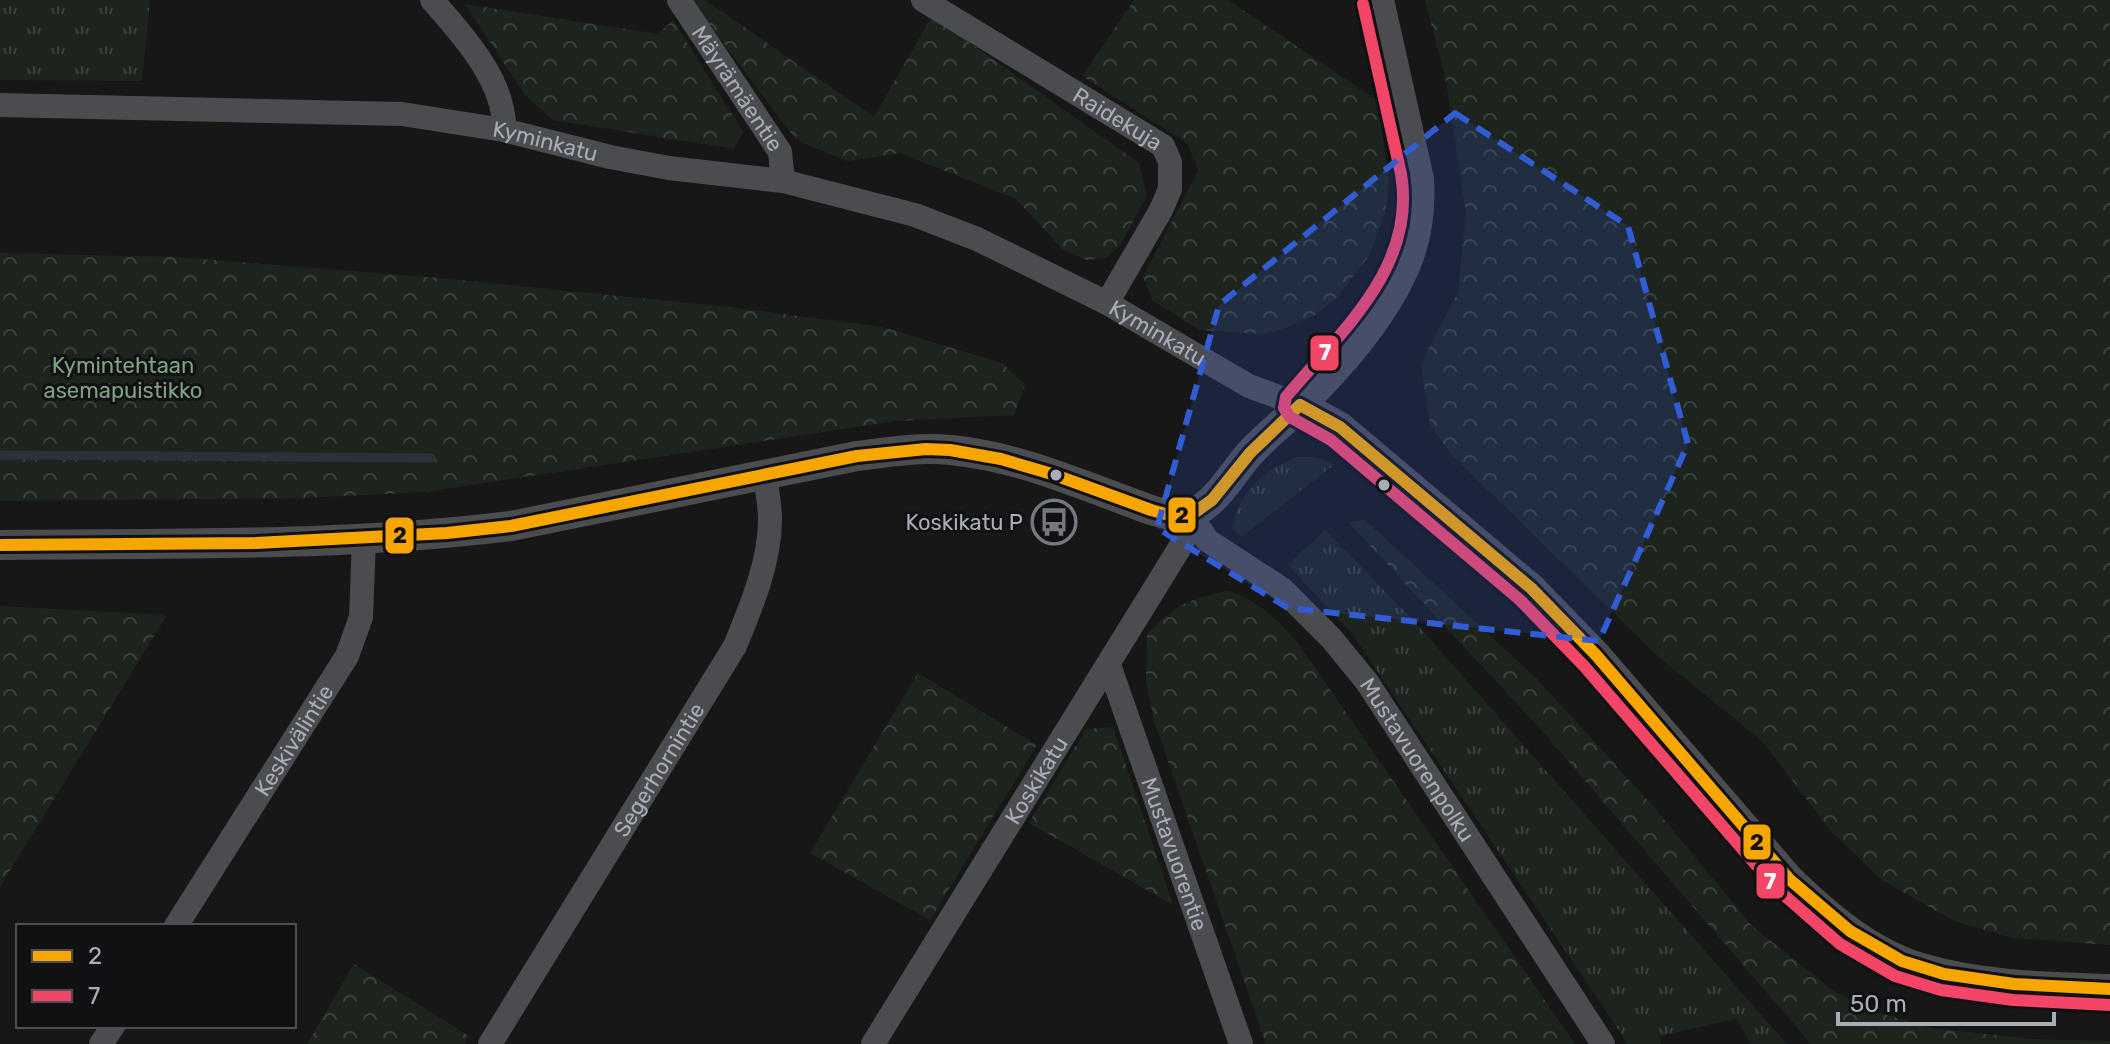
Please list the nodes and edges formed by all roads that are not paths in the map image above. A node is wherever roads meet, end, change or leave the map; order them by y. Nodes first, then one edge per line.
1 (432, 0) edge
2 (679, 0) edge
3 (923, 0) edge
4 (1379, 0) edge
5 (0, 105) edge
6 (504, 130) junction
7 (783, 181) junction
8 (1107, 303) junction
9 (1300, 405) junction
10 (765, 476) junction
11 (1191, 515) junction
12 (364, 539) junction
13 (0, 545) edge
14 (1109, 665) junction
15 (177, 924) edge
16 (2110, 989) edge
17 (490, 1044) edge
18 (873, 1044) edge
19 (1241, 1044) edge
20 (1603, 1044) edge

1 - 6 street
2 - 7 street, Mäyrämäentie
3 - 8 street, Raidekuja
4 - 9 street
5 - 6 street, Kyminkatu
6 - 7 street, Kyminkatu
7 - 8 street, Kyminkatu
8 - 9 street, Kyminkatu
9 - 11 street
9 - 16 street, Kyminkatu
10 - 11 street
10 - 12 street
10 - 17 street, Segerhornintie
11 - 14 street, Koskikatu
11 - 20 street, Mustavuorenpolku
12 - 13 street
12 - 15 street, Keskivälintie
14 - 18 street, Koskikatu
14 - 19 street, Mustavuorentie

